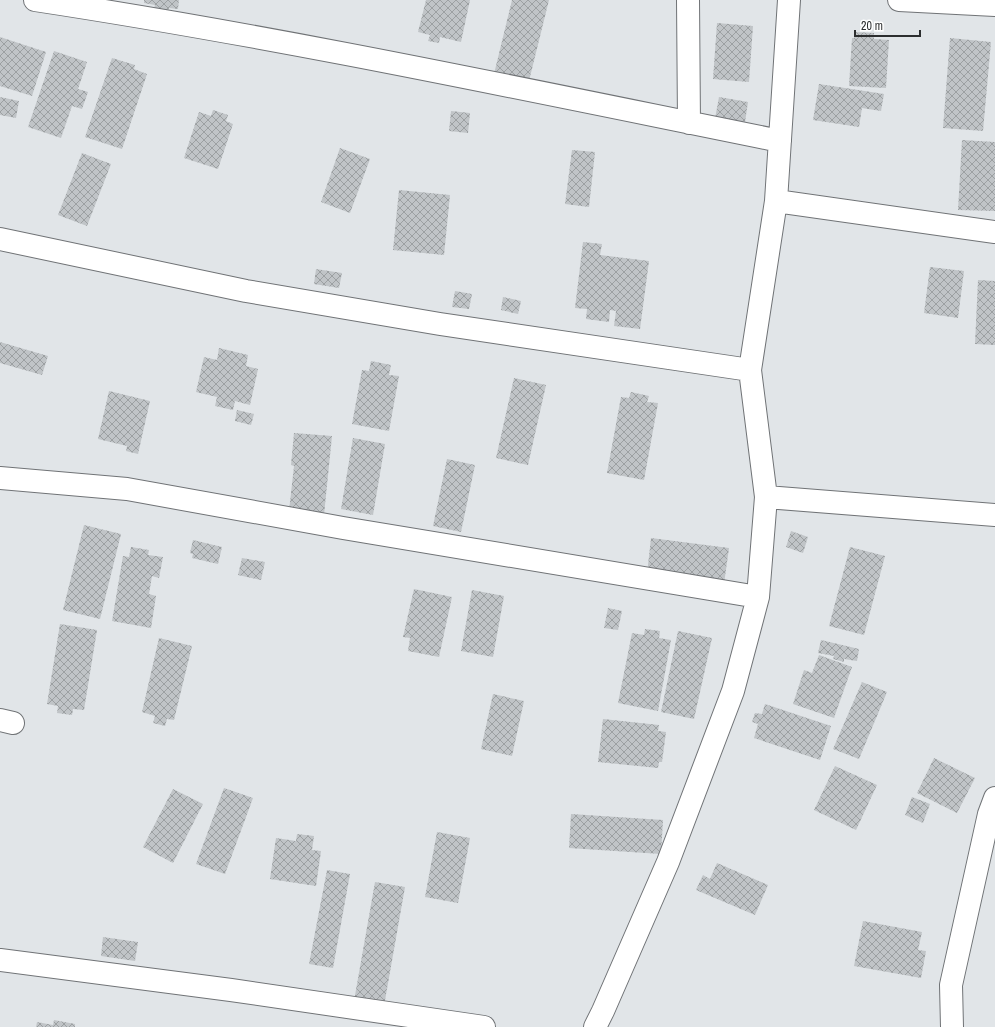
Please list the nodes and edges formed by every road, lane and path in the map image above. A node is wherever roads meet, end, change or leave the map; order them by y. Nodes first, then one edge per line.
1 (35, 0) edge
2 (688, 0) edge
3 (789, 0) edge
4 (899, 0) edge
5 (995, 5) edge
6 (689, 123) junction
7 (780, 141) junction
8 (776, 201) junction
9 (995, 232) edge
10 (0, 239) edge
11 (750, 370) junction
12 (0, 478) edge
13 (766, 497) junction
14 (995, 514) edge
15 (758, 597) junction
16 (995, 798) edge
17 (0, 960) edge
18 (484, 1027) edge
19 (595, 1027) edge
20 (952, 1027) edge

1 - 6 street
2 - 6 street
3 - 7 street
4 - 5 street
6 - 7 street
7 - 8 street
8 - 9 street
8 - 11 street
10 - 11 street
11 - 13 street
12 - 15 street
13 - 14 street
13 - 15 street
15 - 19 street
16 - 20 street
17 - 18 street

